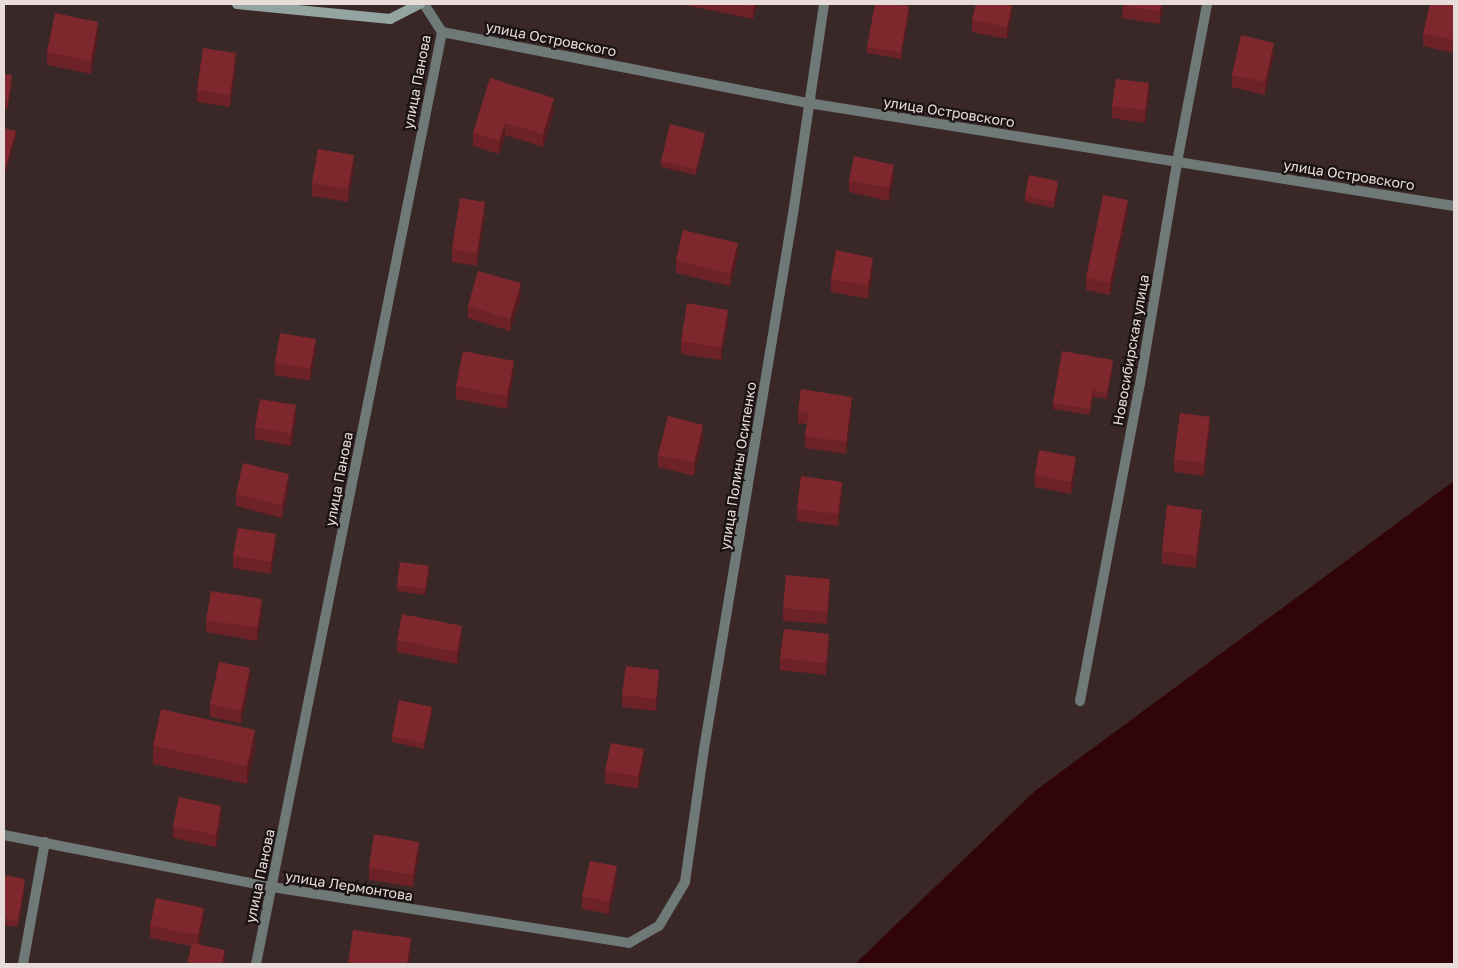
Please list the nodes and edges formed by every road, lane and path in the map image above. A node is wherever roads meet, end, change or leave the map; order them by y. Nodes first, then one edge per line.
1 (243, 4) edge
2 (420, 4) edge
3 (424, 4) edge
4 (824, 4) edge
5 (1207, 4) edge
6 (442, 32) junction
7 (808, 103) junction
8 (1177, 162) junction
9 (1454, 206) edge
10 (1080, 701) dead end
11 (4, 835) edge
12 (45, 842) junction
13 (272, 888) junction
14 (659, 926) joint
15 (23, 964) edge
16 (256, 964) edge

1 - 2 main road
3 - 6 street, улица Панова
4 - 7 street, улица Полины Осипенко
5 - 8 street, Новосибирская улица
6 - 7 street, улица Островского
6 - 13 street, улица Панова
7 - 8 street, улица Островского
7 - 14 street, улица Полины Осипенко
8 - 9 street, улица Островского
8 - 10 street, Новосибирская улица
11 - 12 street, улица Лермонтова
12 - 13 street, улица Лермонтова
12 - 15 street
13 - 14 street, улица Лермонтова
13 - 16 street, улица Панова

